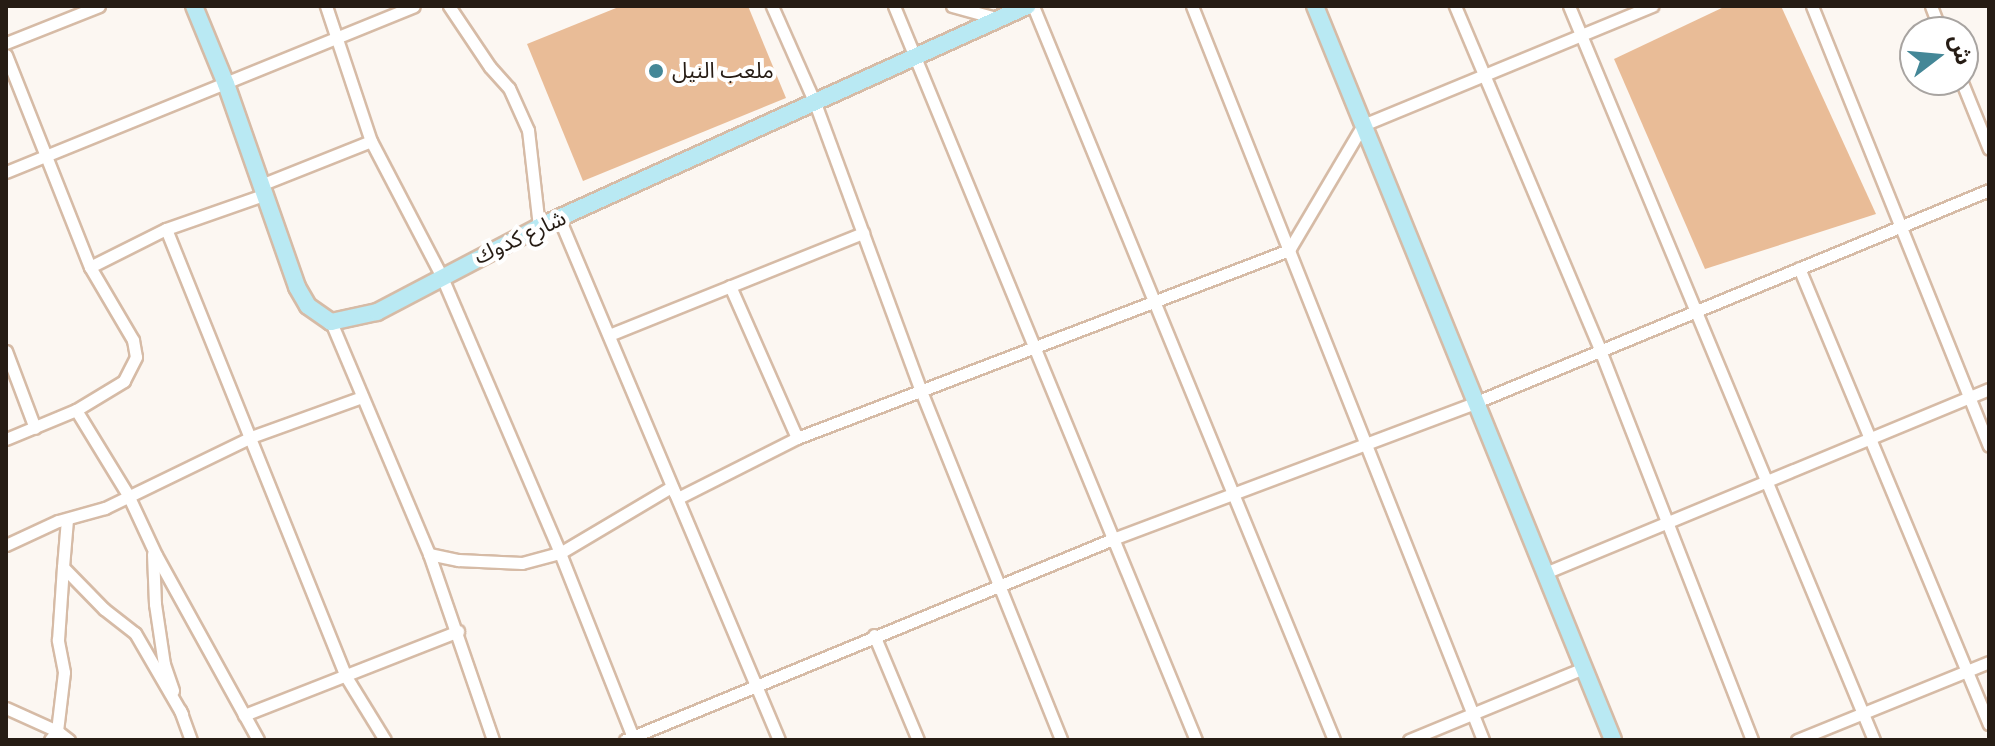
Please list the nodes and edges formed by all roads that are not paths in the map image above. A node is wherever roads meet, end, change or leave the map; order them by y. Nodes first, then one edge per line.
1 (99, 6) edge
2 (194, 6) edge
3 (326, 6) edge
4 (414, 6) edge
5 (449, 6) edge
6 (772, 6) edge
7 (894, 6) edge
8 (952, 6) edge
9 (1030, 6) edge
10 (1192, 6) edge
11 (1315, 6) edge
12 (1455, 6) edge
13 (1569, 6) edge
14 (1652, 6) edge
15 (1812, 6) edge
16 (996, 18) junction
17 (337, 35) junction
18 (1581, 35) junction
19 (6, 43) edge
20 (916, 54) junction
21 (6, 55) edge
22 (1485, 77) junction
23 (226, 84) junction
24 (1967, 96) edge
25 (815, 103) junction
26 (1363, 125) junction
27 (371, 141) junction
28 (1989, 149) edge
29 (44, 157) junction
30 (6, 172) edge
31 (264, 189) junction
32 (1989, 190) edge
33 (559, 218) junction
34 (1902, 226) junction
35 (539, 227) junction
36 (166, 229) junction
37 (863, 233) junction
38 (1289, 250) junction
39 (90, 267) junction
40 (1799, 268) junction
41 (441, 275) junction
42 (730, 286) junction
43 (1151, 302) junction
44 (1697, 310) junction
45 (331, 322) junction
46 (609, 335) junction
47 (1035, 348) junction
48 (1600, 350) junction
49 (6, 351) edge
50 (1989, 389) edge
51 (921, 391) junction
52 (362, 397) junction
53 (1969, 398) junction
54 (1474, 403) junction
55 (76, 410) junction
56 (35, 428) junction
57 (251, 437) junction
58 (1869, 437) junction
59 (797, 438) junction
60 (6, 439) edge
61 (1367, 443) junction
62 (1989, 446) edge
63 (1764, 481) junction
64 (671, 487) junction
65 (128, 495) junction
66 (1231, 495) junction
67 (67, 519) junction
68 (1667, 522) junction
69 (1113, 539) junction
70 (6, 545) edge
71 (153, 549) junction
72 (560, 553) junction
73 (429, 554) junction
74 (63, 567) junction
75 (1545, 573) junction
76 (998, 586) junction
77 (458, 631) junction
78 (874, 635) junction
79 (1989, 662) edge
80 (1584, 668) junction
81 (1967, 672) junction
82 (345, 675) junction
83 (757, 687) junction
84 (6, 708) edge
85 (182, 714) junction
86 (1863, 714) junction
87 (244, 715) junction
88 (1473, 715) junction
89 (1989, 724) edge
90 (53, 735) edge
91 (630, 739) edge
92 (69, 740) edge
93 (191, 740) edge
94 (258, 740) edge
95 (385, 740) edge
96 (493, 740) edge
97 (779, 740) edge
98 (918, 740) edge
99 (1061, 740) edge
100 (1196, 740) edge
101 (1334, 740) edge
102 (1409, 740) edge
103 (1483, 740) edge
104 (1613, 740) edge
105 (1752, 740) edge
106 (1797, 740) edge
107 (1874, 740) edge

1 - 19 street
2 - 23 street
3 - 17 street
4 - 17 street
5 - 35 street
6 - 25 street
7 - 20 street
8 - 16 street
9 - 16 street, شارع كدوك
9 - 43 street
10 - 38 street
11 - 26 street
12 - 22 street
13 - 18 street
14 - 18 street
15 - 34 street
16 - 20 street, شارع كدوك
17 - 23 street
17 - 27 street
18 - 22 street
18 - 44 street
20 - 25 street, شارع كدوك
20 - 47 street
21 - 29 street
22 - 26 street
22 - 48 street
23 - 29 street
23 - 31 street
24 - 28 street
25 - 33 street, شارع كدوك
25 - 37 street
26 - 38 street
26 - 54 street
27 - 31 street
27 - 41 street
29 - 30 street
29 - 39 street
31 - 36 street
31 - 45 street
32 - 34 street
33 - 35 street, شارع كدوك
33 - 46 street
34 - 40 street
34 - 53 street
35 - 41 street, شارع كدوك
36 - 39 street
36 - 57 street
37 - 42 street
37 - 51 street
38 - 43 street
38 - 61 street
39 - 55 street
40 - 44 street
40 - 58 street
41 - 45 street, شارع كدوك
41 - 72 street
42 - 46 street
42 - 59 street
43 - 47 street
43 - 66 street
44 - 48 street
44 - 63 street
45 - 52 street
46 - 64 street
47 - 51 street
47 - 69 street
48 - 54 street
48 - 68 street
49 - 56 street
50 - 53 street
51 - 59 street
51 - 76 street
52 - 57 street
52 - 73 street
53 - 58 street
53 - 62 street
54 - 61 street
54 - 75 street
55 - 56 street
55 - 65 street
56 - 60 street
57 - 65 street
57 - 82 street
58 - 63 street
58 - 81 street
59 - 64 street
61 - 66 street
61 - 88 street
63 - 68 street
63 - 86 street
64 - 72 street
64 - 83 street
65 - 67 street
65 - 71 street
66 - 69 street
66 - 101 street
67 - 70 street
67 - 74 street
68 - 75 street
68 - 105 street
69 - 76 street
69 - 100 street
71 - 85 street
71 - 87 street
72 - 73 street
72 - 91 street
73 - 77 street
74 - 85 street
74 - 90 street
75 - 80 street
76 - 78 street
76 - 99 street
77 - 82 street
77 - 96 street
78 - 83 street
78 - 98 street
79 - 81 street
80 - 88 street
80 - 104 street
81 - 86 street
81 - 89 street
82 - 87 street
82 - 95 street
83 - 91 street
83 - 97 street
84 - 90 street
85 - 93 street
86 - 106 street
86 - 107 street
87 - 94 street
88 - 102 street
88 - 103 street
90 - 92 street

